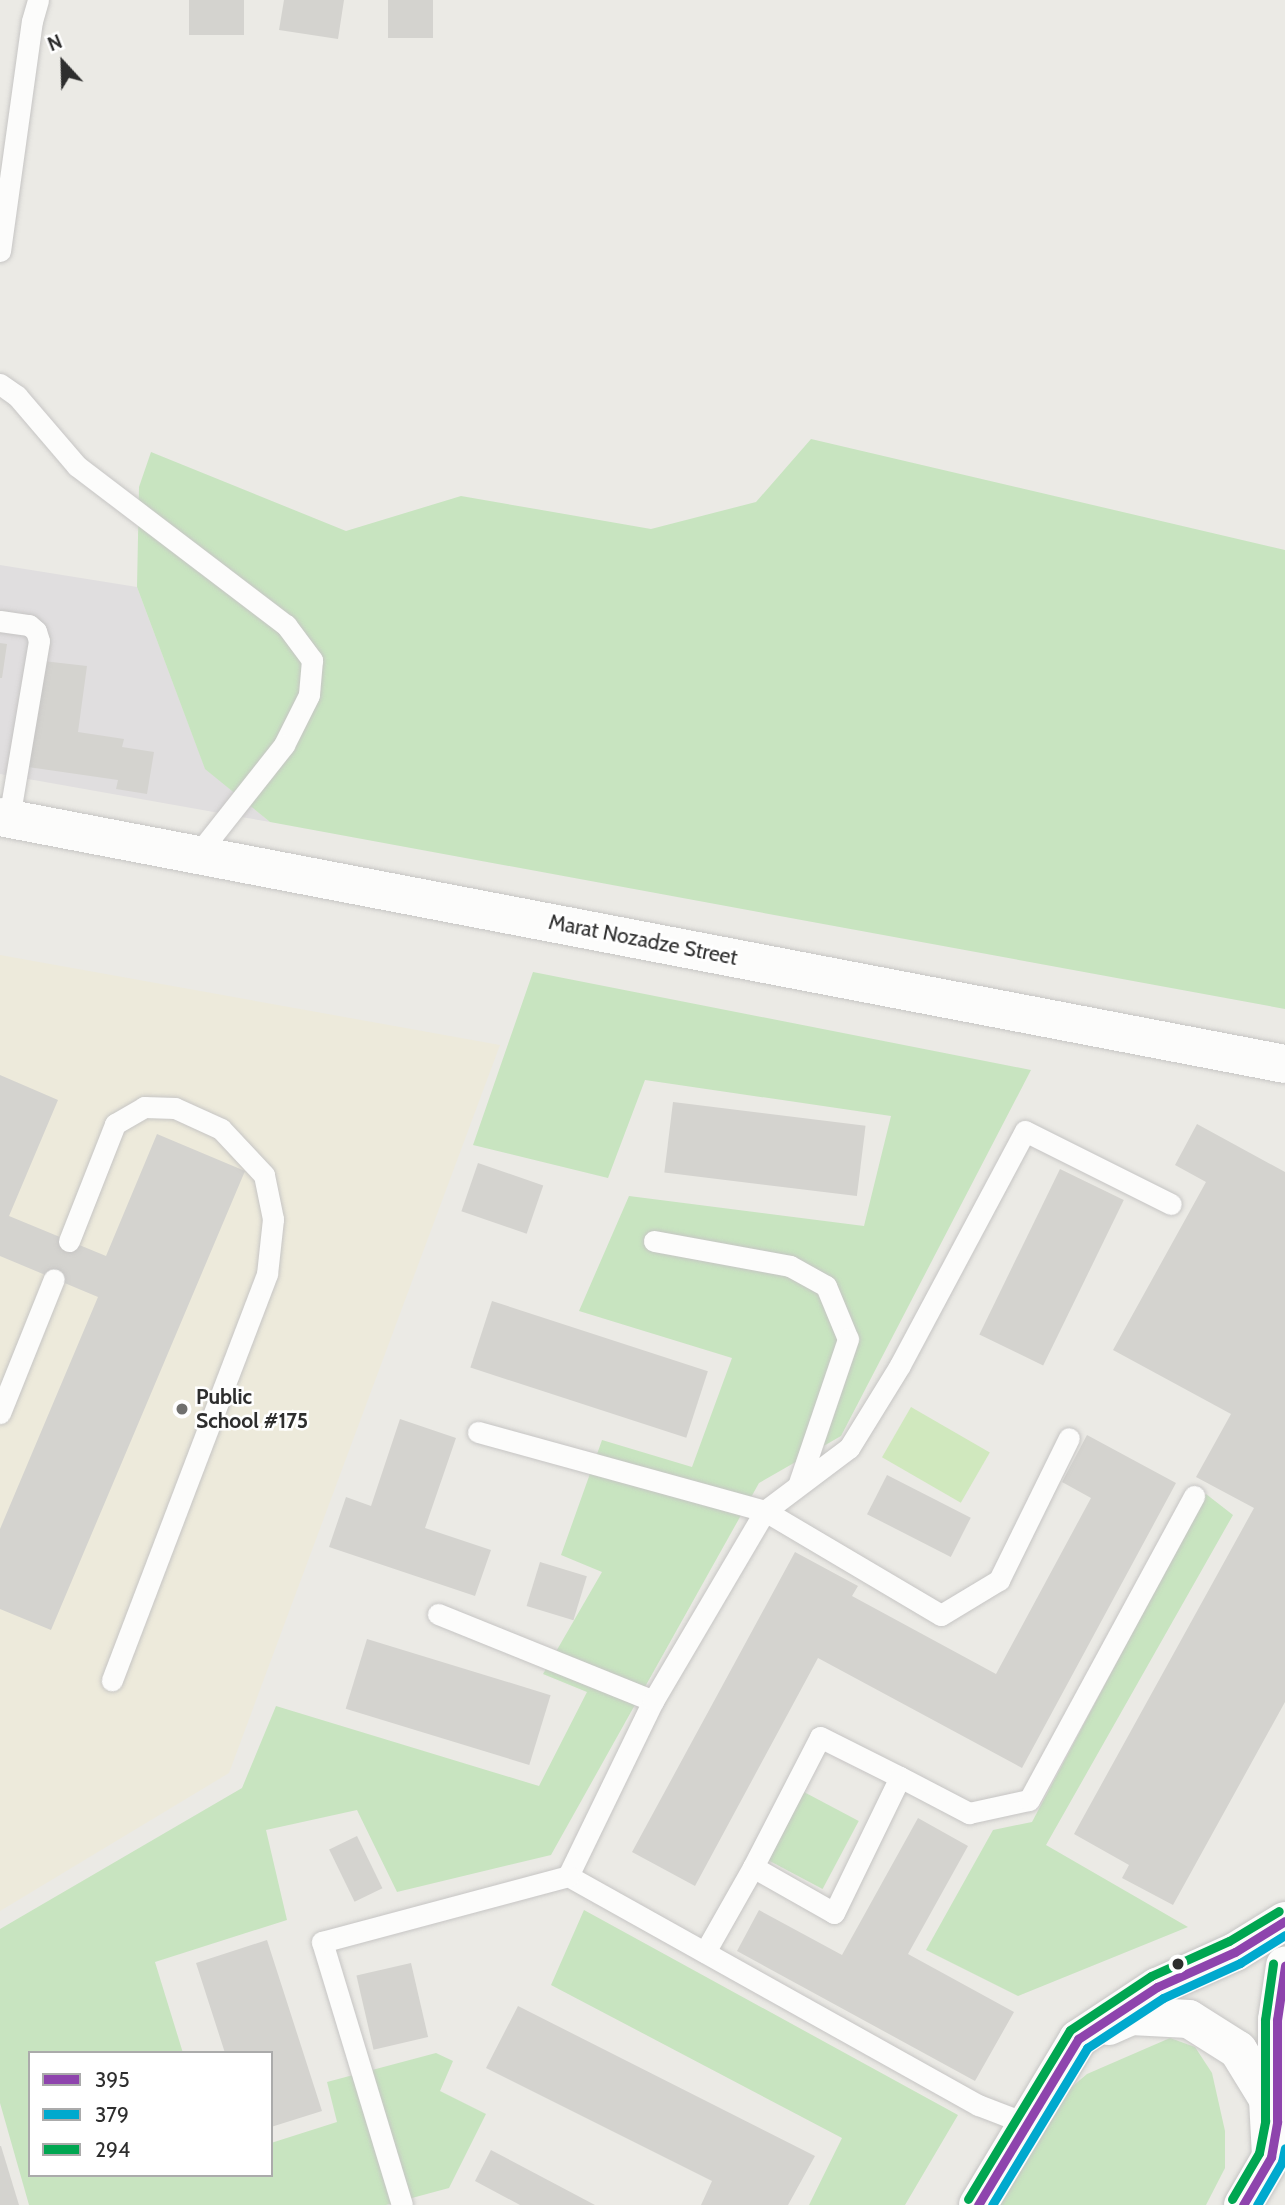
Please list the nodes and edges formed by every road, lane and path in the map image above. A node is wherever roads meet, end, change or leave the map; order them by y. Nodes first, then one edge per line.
1 (38, 0) edge
2 (0, 251) edge
3 (0, 384) edge
4 (0, 621) edge
5 (5, 818) edge
6 (198, 854) junction
7 (1285, 1063) edge
8 (1171, 1204) dead end
9 (69, 1241) dead end
10 (654, 1241) dead end
11 (54, 1279) dead end
12 (0, 1413) edge
13 (478, 1432) dead end
14 (1069, 1437) dead end
15 (799, 1483) junction
16 (1194, 1496) dead end
17 (765, 1511) junction
18 (438, 1614) dead end
19 (111, 1680) dead end
20 (653, 1701) junction
21 (900, 1777) junction
22 (753, 1867) junction
23 (568, 1876) junction
24 (1285, 1921) edge
25 (705, 1952) junction
26 (1285, 1966) edge
27 (1078, 2039) junction
28 (1025, 2123) junction
29 (1278, 2135) edge
30 (402, 2205) edge
31 (978, 2205) edge
32 (1243, 2205) edge

1 - 2 lane
3 - 6 lane
4 - 5 lane
5 - 6 street, Marat Nozadze Street
6 - 7 street, Marat Nozadze Street
8 - 15 lane
9 - 19 lane
10 - 15 lane
11 - 12 lane
13 - 17 lane
14 - 17 lane
15 - 17 lane
16 - 21 lane
17 - 20 lane
18 - 20 lane
20 - 23 lane
21 - 22 lane
21 - 22 lane
22 - 25 lane
23 - 25 lane
23 - 30 lane
24 - 27 street
25 - 28 lane
26 - 29 street
27 - 28 street
27 - 29 street
28 - 31 street
29 - 32 street

